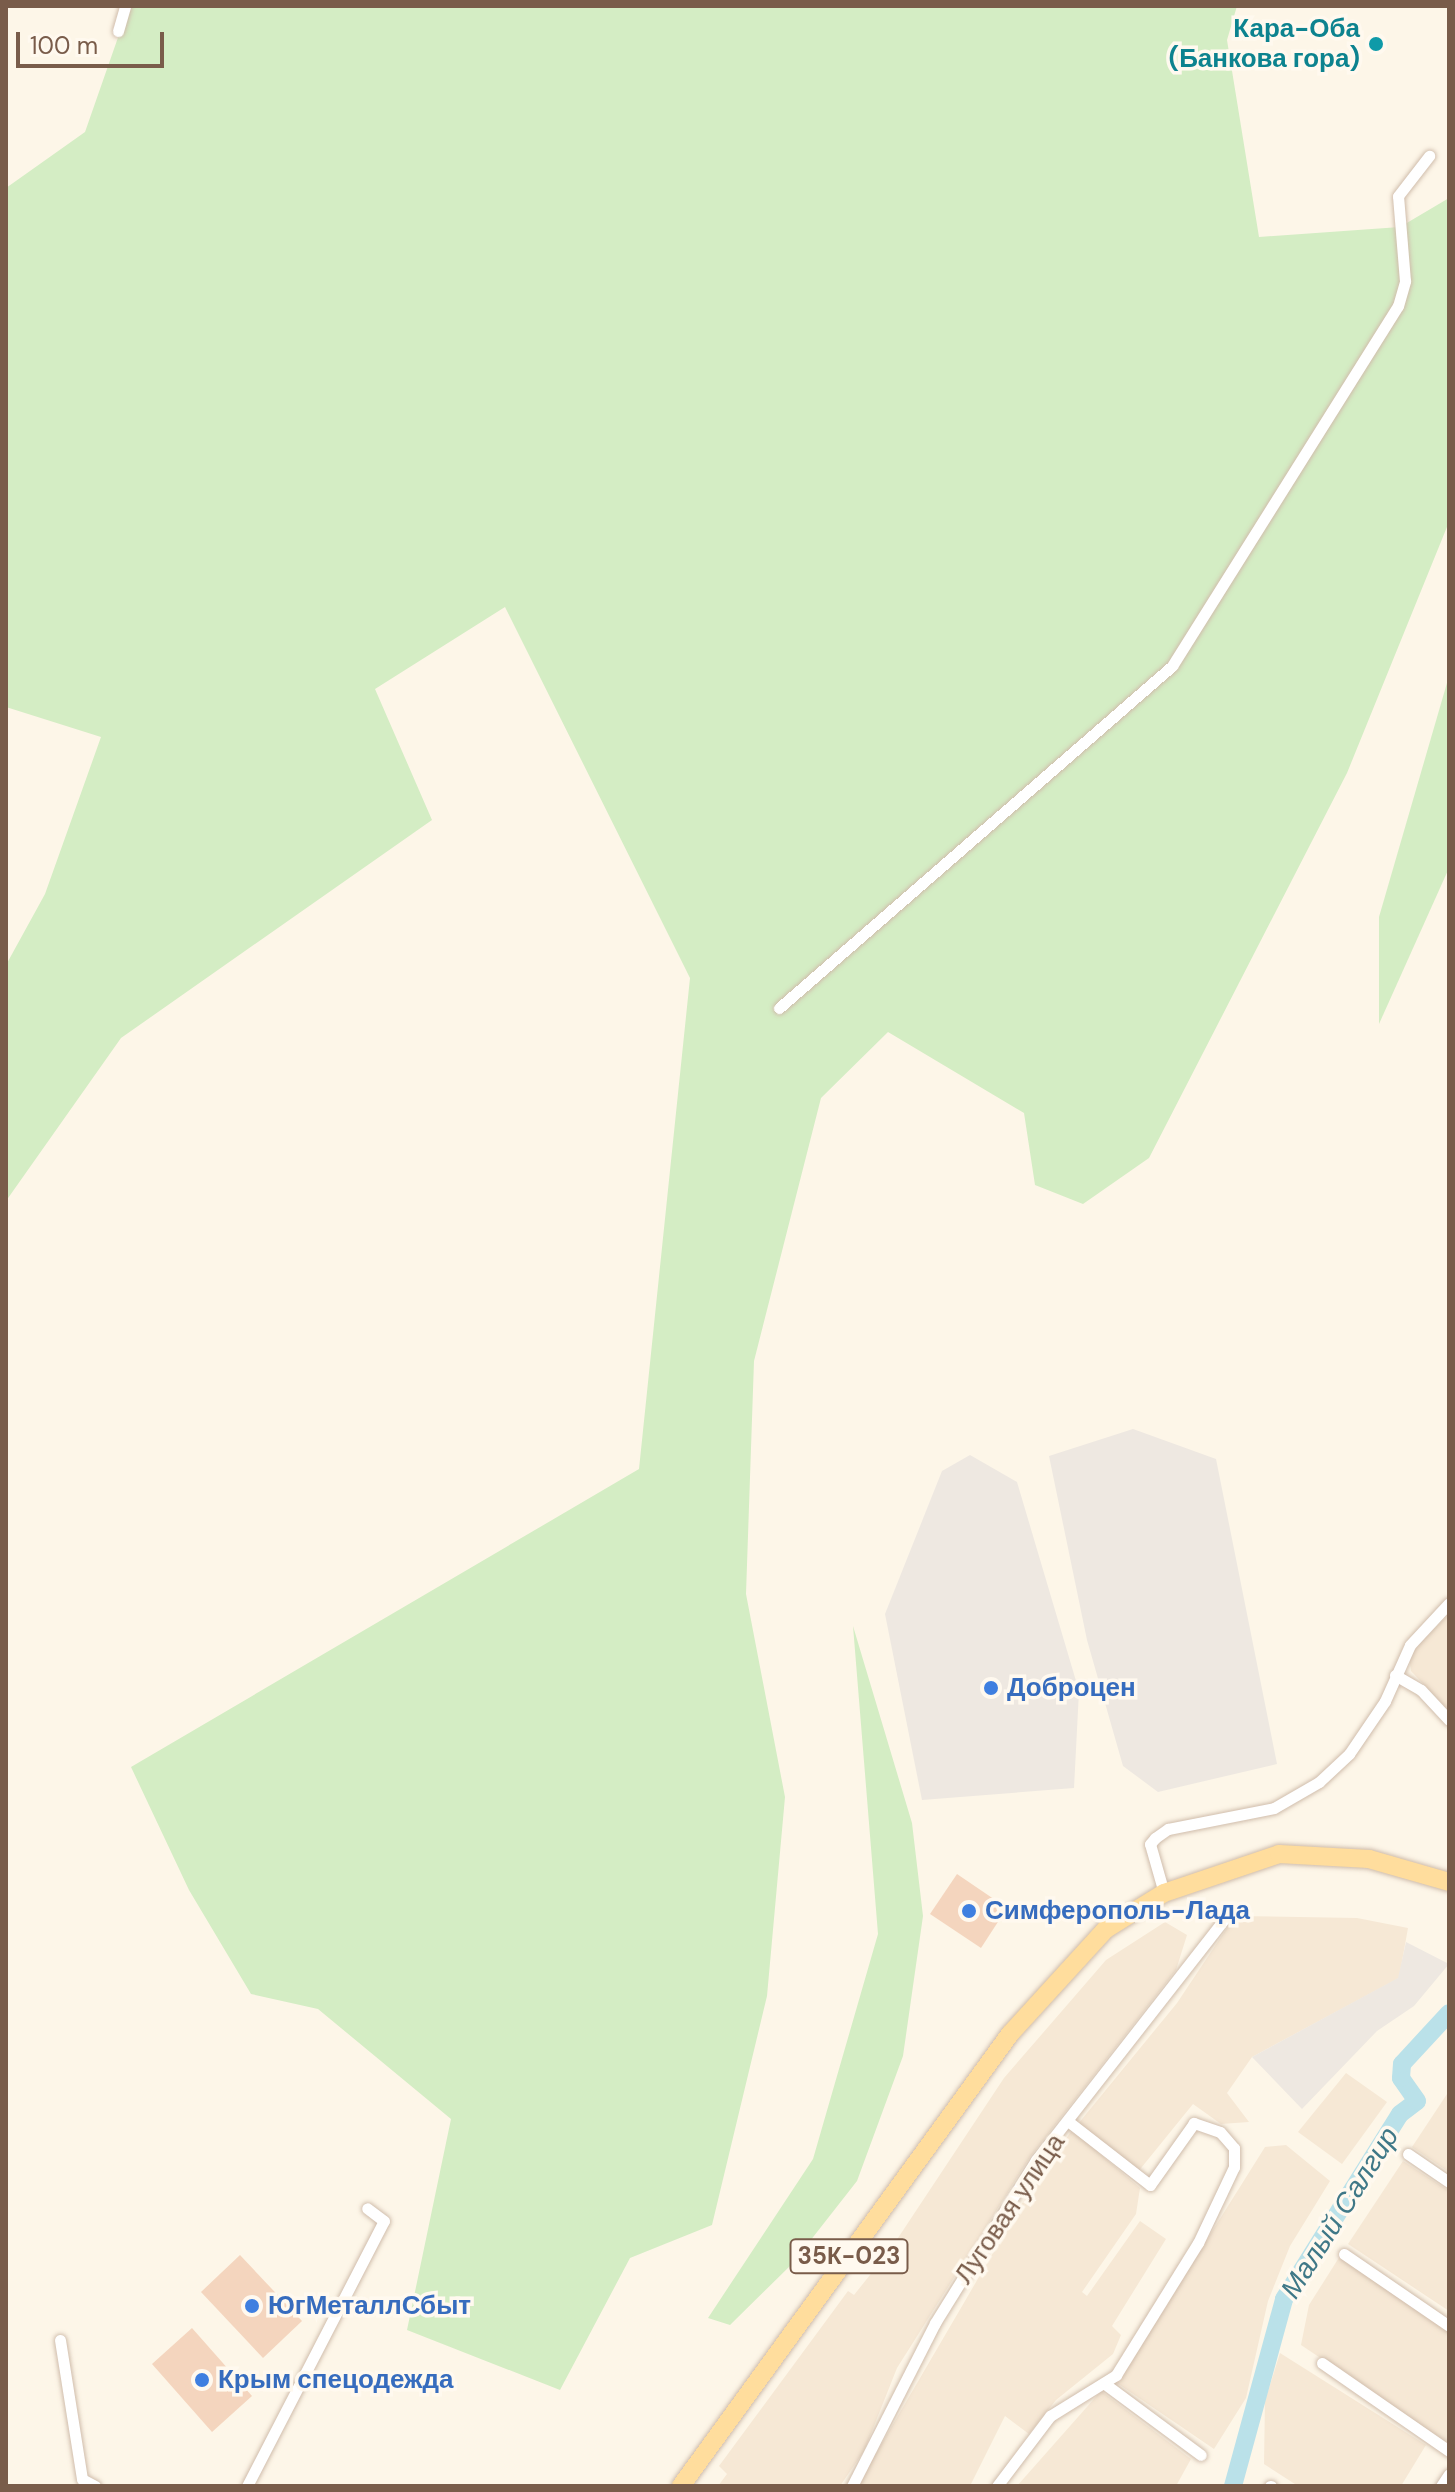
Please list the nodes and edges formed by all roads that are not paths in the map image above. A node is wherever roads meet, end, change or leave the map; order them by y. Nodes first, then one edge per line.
1 (125, 6) edge
2 (118, 31) dead end
3 (1429, 156) dead end
4 (779, 1008) dead end
5 (1449, 1603) edge
6 (1395, 1675) junction
7 (1449, 1720) edge
8 (1449, 1882) edge
9 (1164, 1893) junction
10 (1228, 1914) dead end
11 (1069, 2122) junction
12 (1408, 2154) dead end
13 (1449, 2182) edge
14 (367, 2208) dead end
15 (1344, 2254) dead end
16 (1449, 2326) edge
17 (60, 2340) dead end
18 (1322, 2363) dead end
19 (1105, 2384) junction
20 (1449, 2451) edge
21 (1201, 2455) dead end
22 (1449, 2474) edge
23 (95, 2486) edge
24 (247, 2486) edge
25 (681, 2486) edge
26 (852, 2486) edge
27 (997, 2486) edge
28 (1441, 2486) edge

1 - 2 street
3 - 4 street
5 - 6 street
6 - 7 street
6 - 9 street
8 - 9 main road, 35К-023
9 - 25 main road, 35К-023
10 - 11 street, Луговая улица
11 - 19 street
11 - 26 street, Луговая улица
12 - 13 street
14 - 24 street
15 - 16 street
17 - 23 street
18 - 20 street
19 - 21 street
19 - 27 street
22 - 28 street

